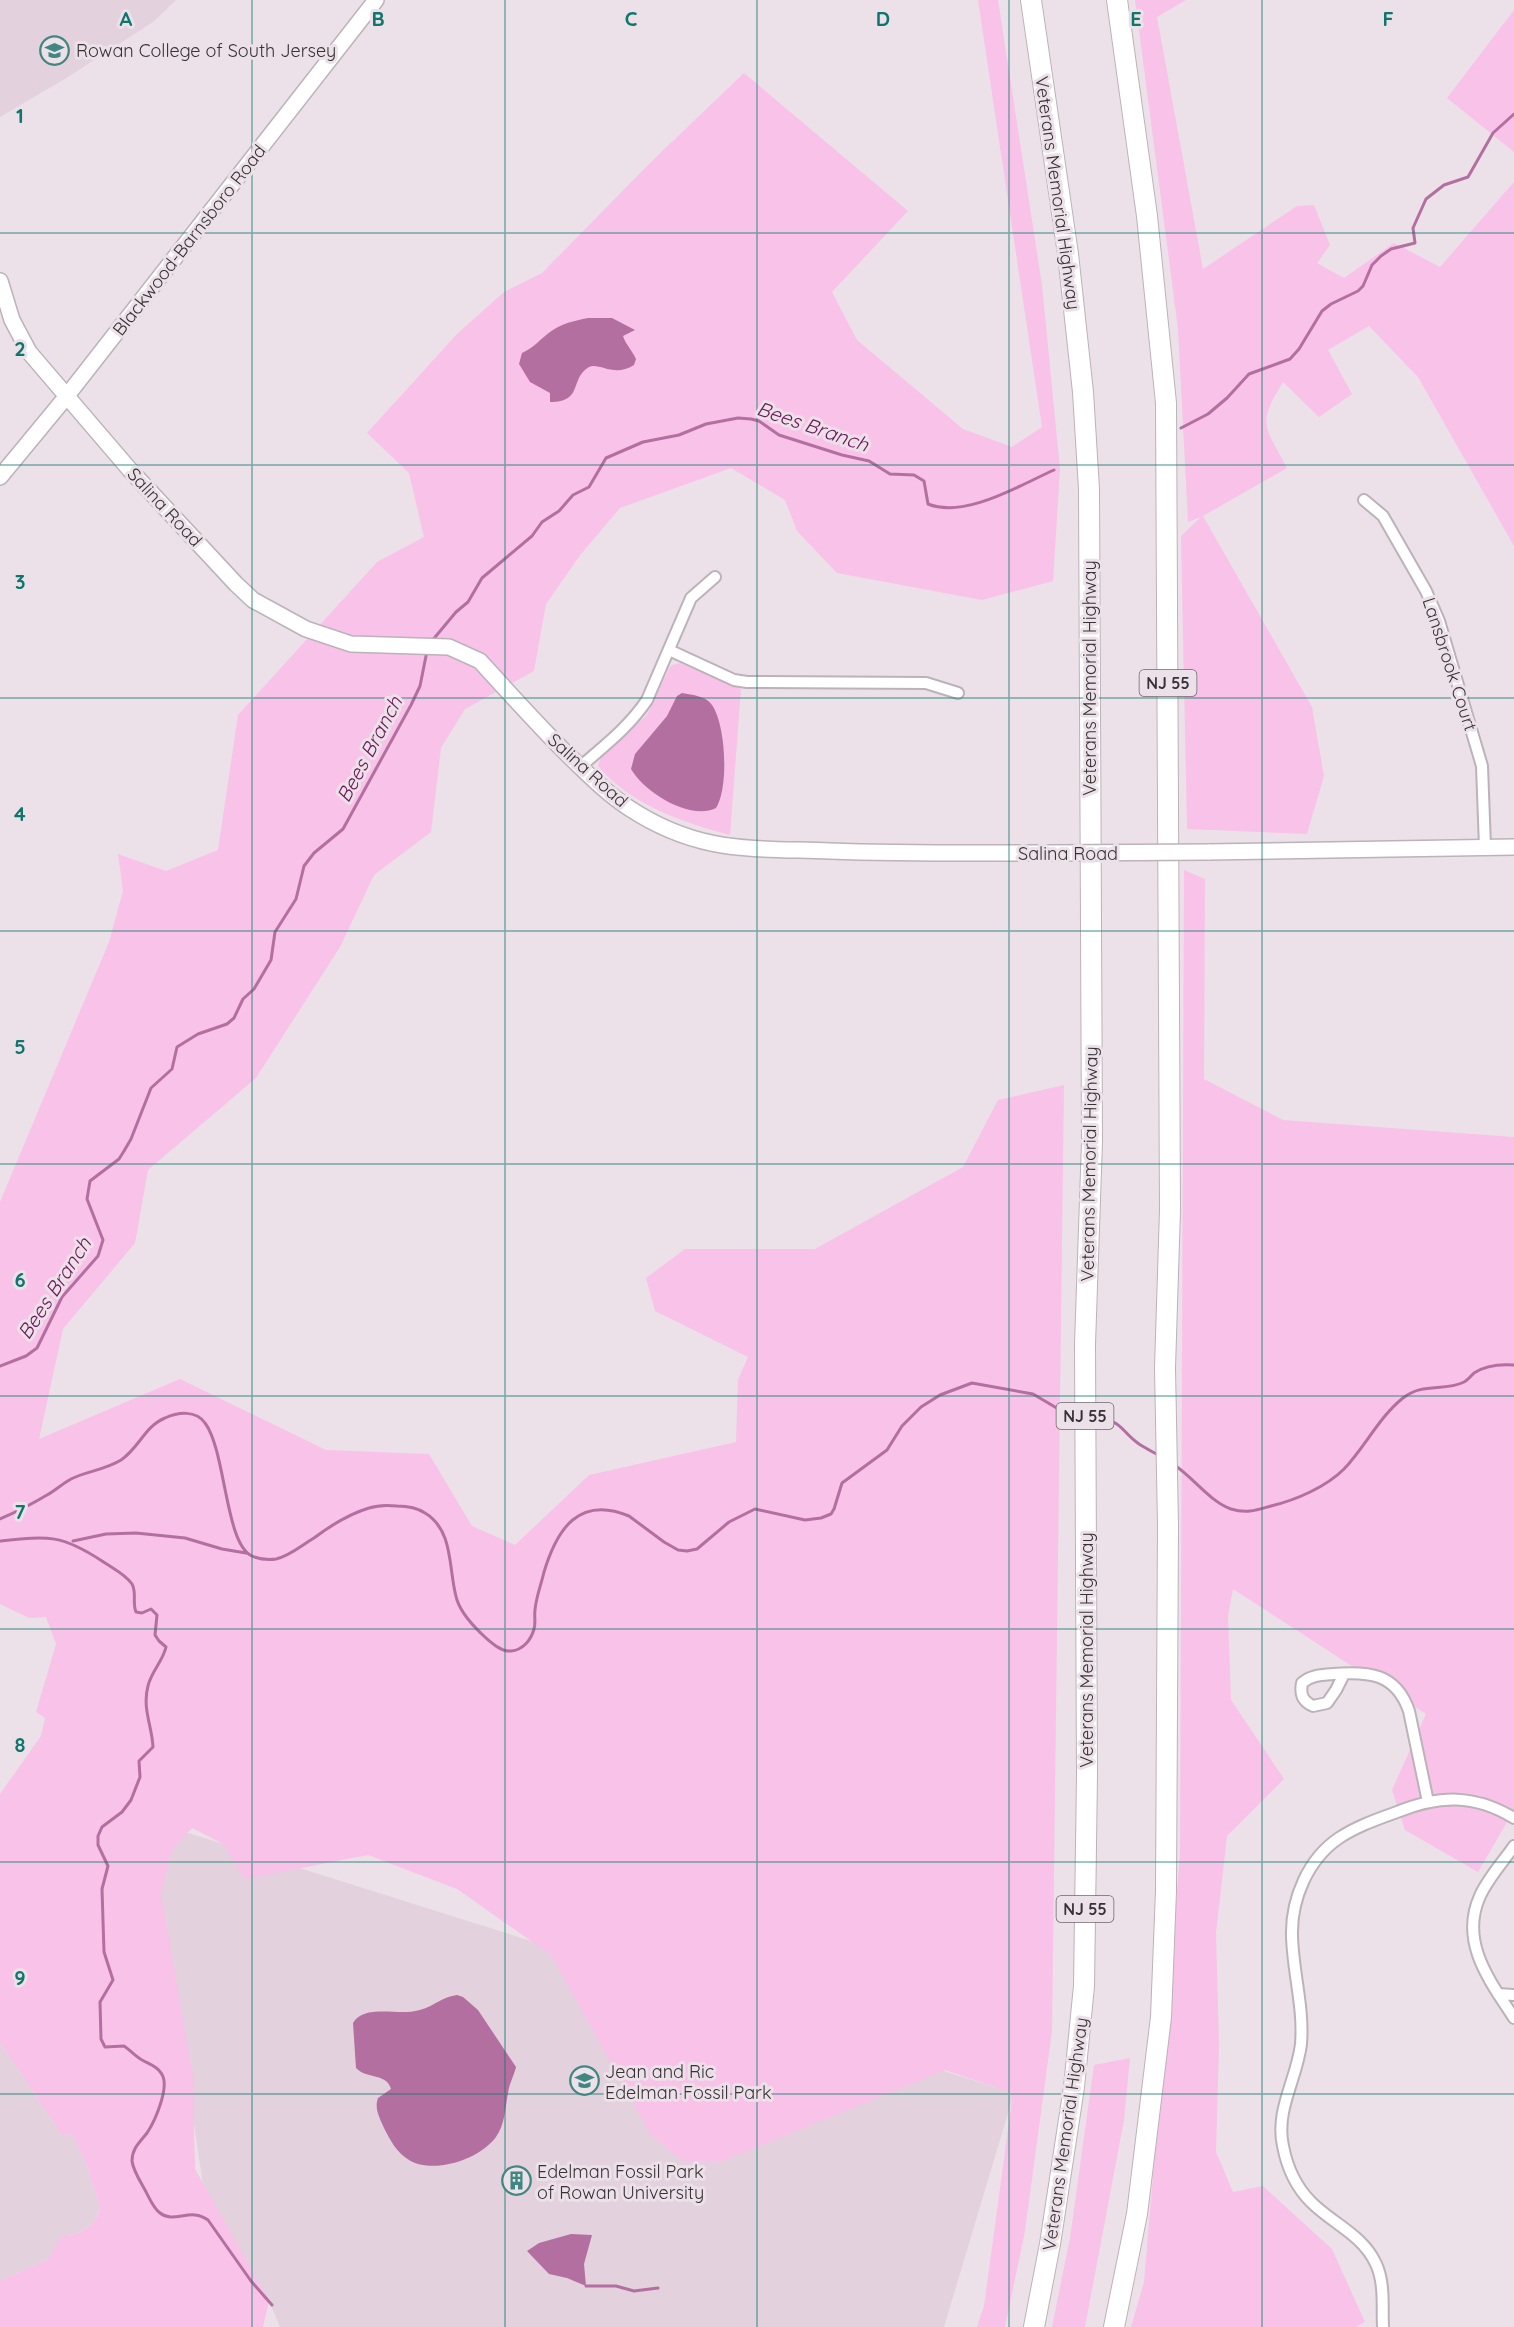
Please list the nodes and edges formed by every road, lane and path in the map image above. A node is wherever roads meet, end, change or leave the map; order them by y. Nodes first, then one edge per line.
1 (376, 0) edge
2 (1031, 0) edge
3 (1117, 0) edge
4 (0, 281) edge
5 (66, 397) junction
6 (0, 477) edge
7 (1364, 500) dead end
8 (715, 577) dead end
9 (669, 650) junction
10 (958, 693) dead end
11 (580, 766) junction
12 (1485, 847) junction
13 (1514, 847) edge
14 (1344, 1674) dead end
15 (1428, 1802) junction
16 (1514, 1818) edge
17 (1514, 1846) edge
18 (1498, 1994) junction
19 (1514, 1995) edge
20 (1514, 2018) edge
21 (1034, 2327) edge
22 (1114, 2327) edge
23 (1383, 2327) edge

1 - 5 street, Blackwood-Barnsboro Road
2 - 21 highway, Veterans Memorial Highway / NJ 55
3 - 22 highway, NJ 55
4 - 5 street, Salina Road
5 - 6 street, Blackwood-Barnsboro Road
5 - 11 street, Salina Road
7 - 12 street, Lansbrook Court
8 - 9 street
9 - 10 street
9 - 11 street
11 - 12 street, Salina Road, bridge
12 - 13 street, Salina Road
14 - 15 street
15 - 16 street
15 - 23 street
17 - 18 street
18 - 19 street
18 - 20 street

